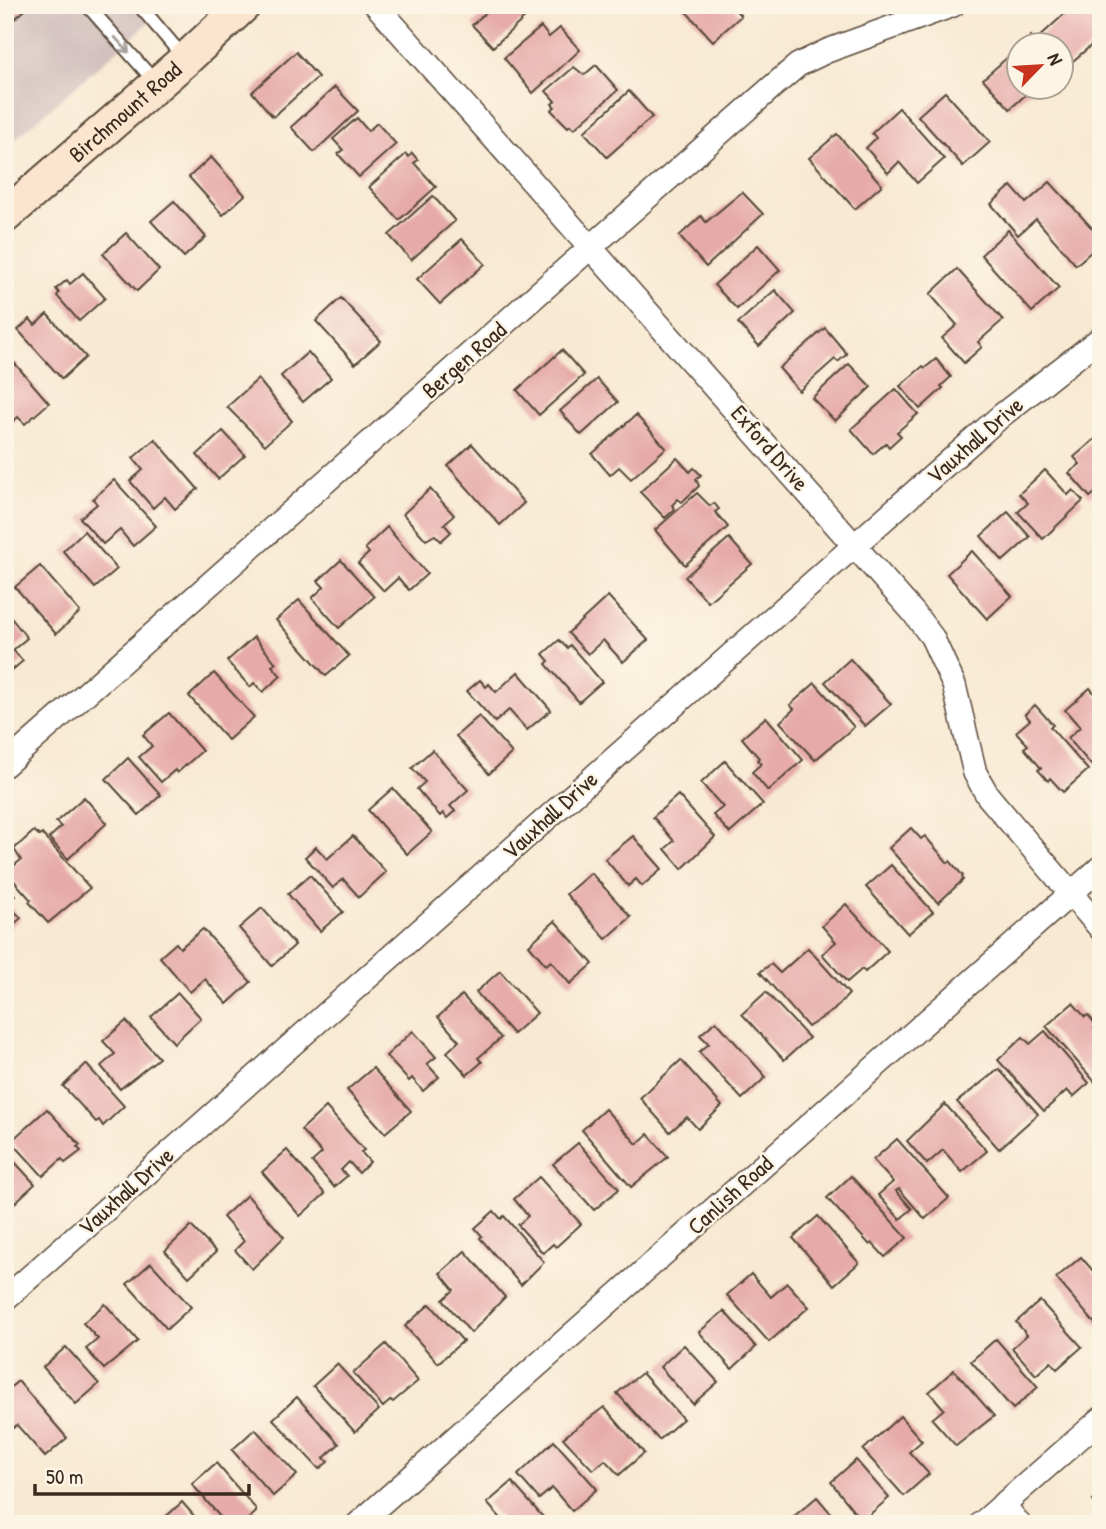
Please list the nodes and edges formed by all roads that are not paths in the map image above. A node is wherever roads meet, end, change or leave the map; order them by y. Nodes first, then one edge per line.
1 (87, 5) edge
2 (139, 5) edge
3 (244, 5) edge
4 (376, 5) edge
5 (953, 5) edge
6 (186, 60) junction
7 (157, 84) junction
8 (5, 216) edge
9 (592, 247) junction
10 (1101, 338) edge
11 (855, 545) junction
12 (5, 765) edge
13 (1101, 867) edge
14 (1071, 893) junction
15 (1101, 929) edge
16 (5, 1299) edge
17 (1101, 1419) edge
18 (1003, 1504) junction
19 (358, 1524) edge
20 (981, 1524) edge
21 (1019, 1524) edge

1 -> 7 lane
2 - 6 lane
3 - 6 main road, Birchmount Road
4 - 9 street, Exford Drive
5 - 9 street, Bergen Road
6 - 7 main road, Birchmount Road
7 - 8 main road, Birchmount Road
9 - 11 street, Exford Drive
9 - 12 street, Bergen Road
10 - 11 street, Vauxhall Drive
11 - 14 street, Exford Drive
11 - 16 street, Vauxhall Drive
13 - 14 street, Canlish Road
14 - 15 street, Exford Drive
14 - 19 street, Canlish Road
17 - 18 street
18 - 20 street
18 - 21 street

